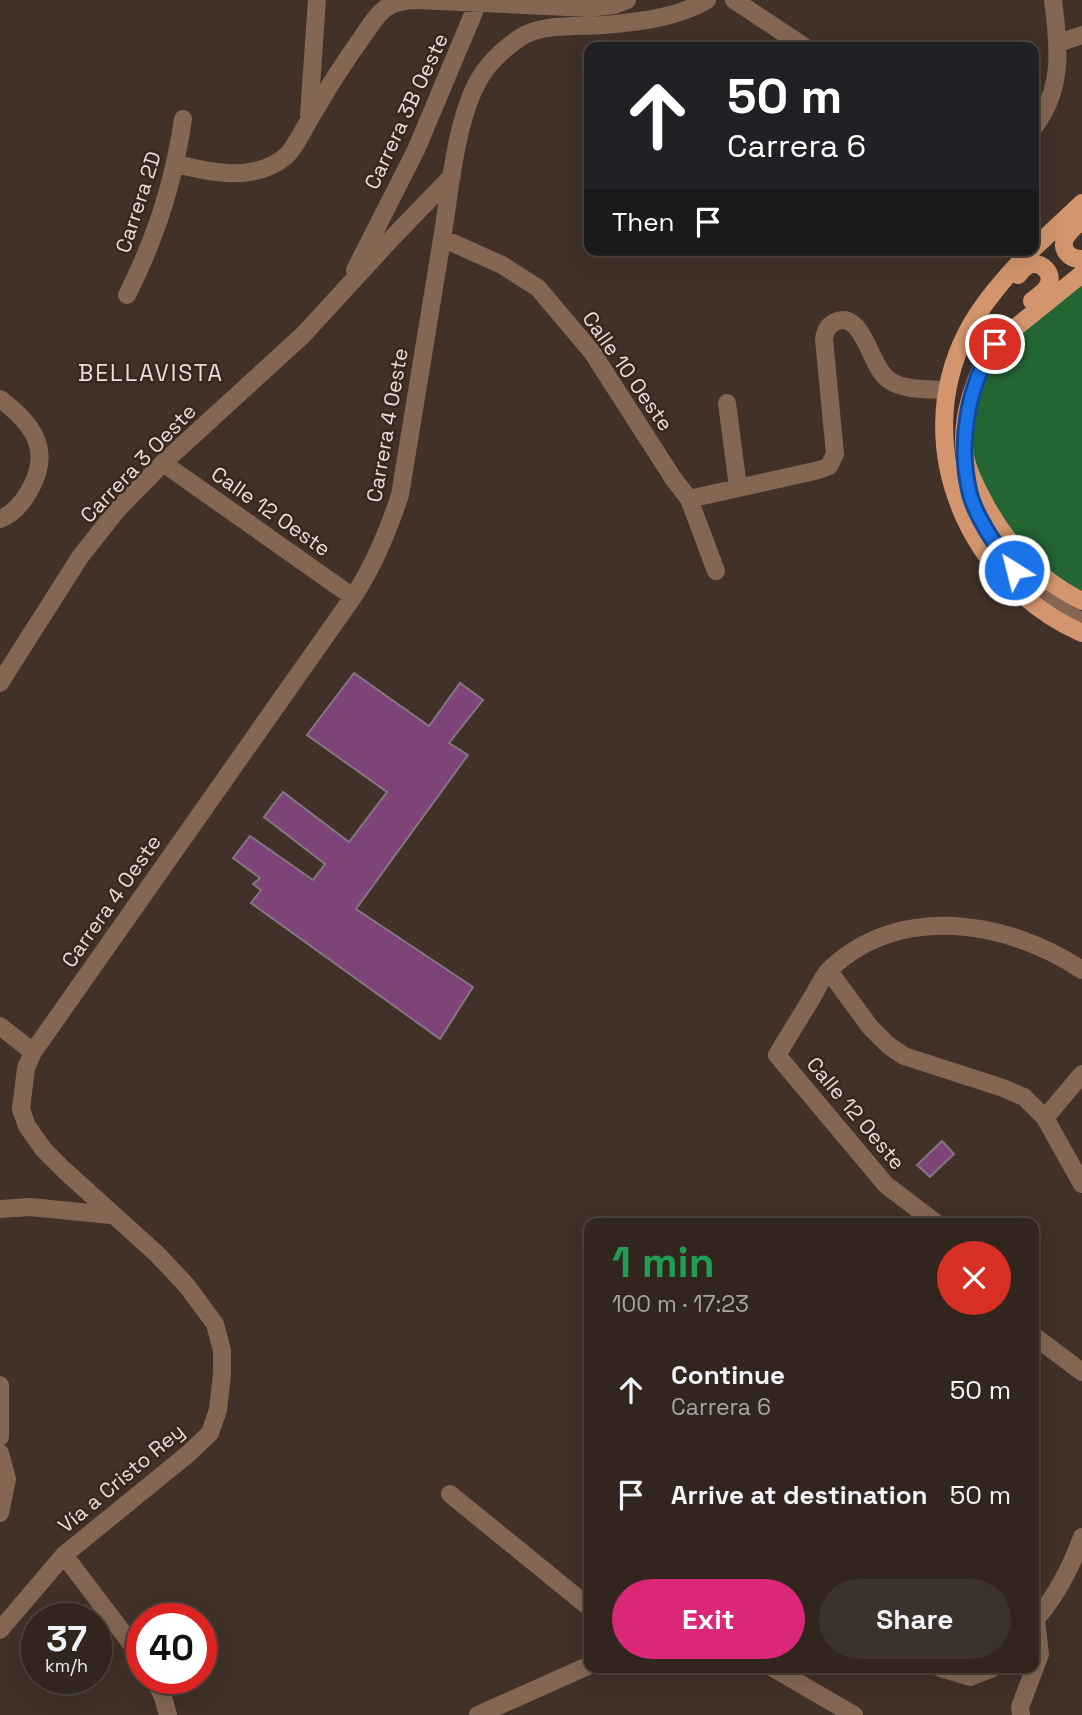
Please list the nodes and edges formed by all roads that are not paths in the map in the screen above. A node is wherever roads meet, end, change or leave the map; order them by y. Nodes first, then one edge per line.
1 (317, 0) edge
2 (627, 0) edge
3 (707, 0) edge
4 (734, 0) edge
5 (1053, 0) edge
6 (479, 1) edge
7 (1082, 34) edge
8 (797, 42) edge
9 (1058, 43) junction
10 (183, 119) dead end
11 (308, 121) junction
12 (1039, 121) edge
13 (177, 164) junction
14 (452, 176) junction
15 (1082, 204) edge
16 (1082, 220) edge
17 (453, 243) dead end
18 (1039, 243) edge
19 (1026, 256) edge
20 (1082, 259) edge
21 (1082, 274) edge
22 (127, 295) dead end
23 (342, 295) junction
24 (976, 318) junction
25 (991, 351) junction
26 (947, 390) junction
27 (0, 399) edge
28 (727, 403) dead end
29 (965, 458) junction
30 (163, 463) junction
31 (738, 487) junction
32 (689, 499) junction
33 (0, 519) edge
34 (716, 571) dead end
35 (353, 597) junction
36 (1082, 601) edge
37 (1082, 621) edge
38 (1082, 634) edge
39 (0, 683) edge
40 (1082, 970) edge
41 (829, 971) junction
42 (0, 1026) edge
43 (33, 1052) junction
44 (1082, 1074) edge
45 (1045, 1118) junction
46 (1082, 1184) edge
47 (0, 1209) edge
48 (111, 1215) junction
49 (929, 1218) edge
50 (1039, 1340) edge
51 (1082, 1372) edge
52 (0, 1385) edge
53 (0, 1437) edge
54 (0, 1453) edge
55 (450, 1494) dead end
56 (0, 1513) edge
57 (1082, 1536) edge
58 (64, 1555) junction
59 (584, 1603) edge
60 (1039, 1615) edge
61 (0, 1630) edge
62 (126, 1637) edge
63 (584, 1668) edge
64 (785, 1673) edge
65 (957, 1673) edge
66 (980, 1673) edge
67 (1033, 1673) edge
68 (160, 1694) edge
69 (168, 1715) edge
70 (478, 1715) edge
71 (854, 1715) edge
72 (1021, 1715) edge

1 - 11 street
2 - 6 street
3 - 14 street, Carrera 4 Oeste
4 - 8 street
5 - 9 street
6 - 11 street
6 - 23 street, Carrera 3B Oeste
7 - 9 street
9 - 12 street
10 - 13 street, Carrera 2D
11 - 13 street
13 - 22 street, Carrera 2D
14 - 23 street, Carrera 3 Oeste
14 - 35 street, Carrera 4 Oeste
15 - 18 main road
16 - 20 main road
17 - 32 street, Calle 10 Oeste
19 - 24 main road
21 - 25 main road
23 - 30 street, Carrera 3 Oeste
24 - 25 main road
24 - 26 main road
25 - 26 main road
25 - 29 main road
26 - 31 street
26 - 38 main road
27 - 33 street
28 - 31 street
29 - 36 main road
29 - 37 street
30 - 35 street, Calle 12 Oeste
30 - 39 street, Carrera 3 Oeste
31 - 32 street
32 - 34 street, Calle 10 Oeste
35 - 43 street, Carrera 4 Oeste
40 - 41 street
41 - 45 street
41 - 49 street, Calle 12 Oeste
42 - 43 street
43 - 48 street, Carrera 4 Oeste
44 - 45 street
45 - 46 street
47 - 48 street
48 - 58 street, Vía a Cristo Rey
50 - 51 street
52 - 53 street
54 - 56 street
55 - 59 street
57 - 60 street
58 - 61 street, Vía a Cristo Rey
58 - 62 street
63 - 70 street
64 - 71 street
65 - 66 street
67 - 72 street
68 - 69 street

